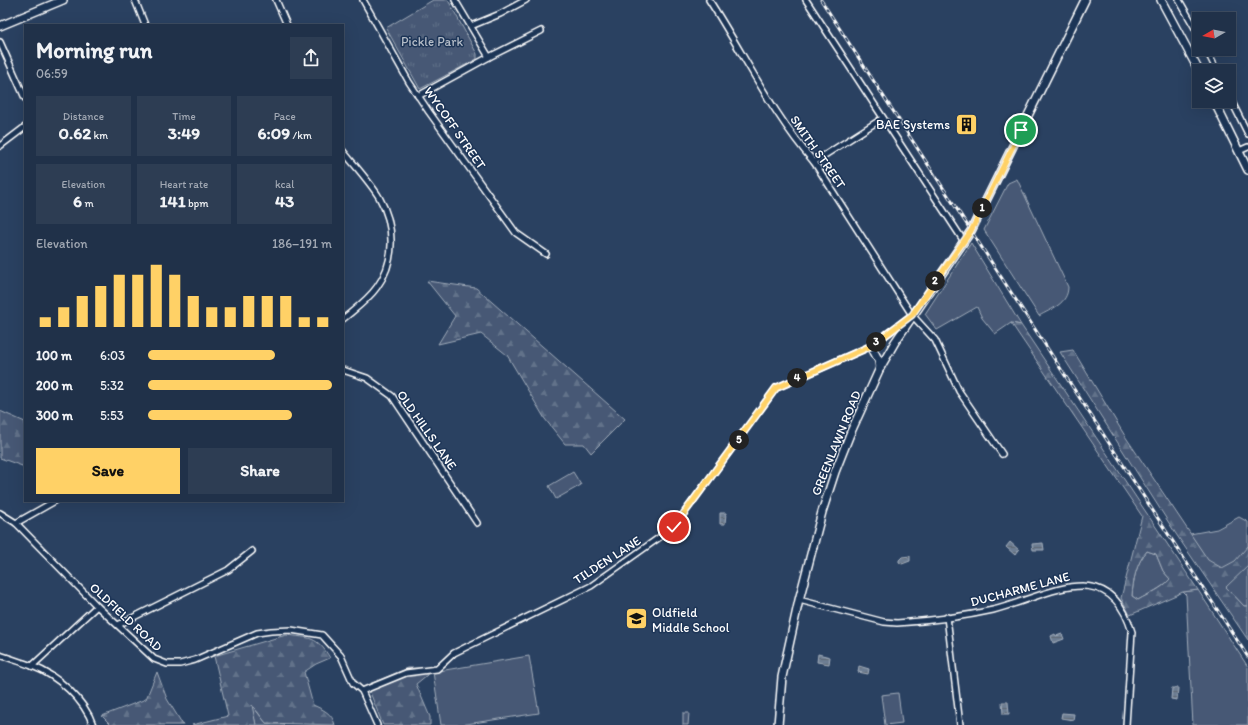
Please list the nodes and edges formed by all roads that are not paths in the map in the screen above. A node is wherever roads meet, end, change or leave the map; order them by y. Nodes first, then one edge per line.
1 (63, 0) edge
2 (135, 0) edge
3 (276, 0) edge
4 (363, 0) edge
5 (455, 0) edge
6 (526, 0) edge
7 (709, 0) edge
8 (806, 0) edge
9 (1085, 0) edge
10 (1161, 0) edge
11 (1179, 0) edge
12 (1192, 22) edge
13 (145, 24) edge
14 (287, 24) edge
15 (0, 26) edge
16 (471, 26) junction
17 (541, 31) dead end
18 (0, 42) edge
19 (489, 57) junction
20 (1195, 64) edge
21 (24, 96) edge
22 (418, 96) junction
23 (1218, 108) edge
24 (1235, 108) edge
25 (883, 118) junction
26 (24, 128) edge
27 (1248, 134) edge
28 (0, 146) edge
29 (1248, 147) edge
30 (1239, 151) junction
31 (344, 152) edge
32 (814, 162) junction
33 (1248, 170) edge
34 (963, 240) junction
35 (546, 254) dead end
36 (912, 315) junction
37 (344, 318) edge
38 (871, 346) junction
39 (880, 368) junction
40 (344, 370) edge
41 (1002, 454) dead end
42 (53, 502) edge
43 (0, 513) edge
44 (16, 523) junction
45 (477, 523) dead end
46 (252, 551) dead end
47 (799, 600) junction
48 (97, 606) junction
49 (947, 617) junction
50 (118, 625) junction
51 (0, 655) edge
52 (32, 666) junction
53 (362, 691) junction
54 (94, 725) edge
55 (377, 725) edge
56 (778, 725) edge
57 (960, 725) edge
58 (1126, 725) edge

1 - 15 main road
2 - 13 street
3 - 14 street
4 - 22 street, WYCOFF STREET
5 - 16 street
6 - 16 street
7 - 32 street, SMITH STREET
8 - 25 street
9 - 34 main road, GREENLAWN ROAD
10 - 20 main road
11 - 12 street
16 - 19 street
17 - 19 street
18 - 21 street
19 - 22 street
22 - 35 street, WYCOFF STREET
23 - 30 main road
24 - 27 street
25 - 32 street
25 - 34 street
26 - 28 street
29 - 30 street
30 - 33 main road
31 - 37 street
32 - 36 street, SMITH STREET
34 - 36 main road, GREENLAWN ROAD
36 - 38 street, TILDEN LANE
36 - 39 main road, GREENLAWN ROAD
36 - 41 street, SMITH STREET
38 - 39 main road
38 - 53 street, TILDEN LANE
39 - 47 main road, GREENLAWN ROAD
40 - 45 street, OLD HILLS LANE
42 - 44 street
43 - 44 street, OLDFIELD ROAD
44 - 48 street, OLDFIELD ROAD
46 - 50 street
47 - 49 street, DUCHARME LANE
47 - 56 main road, GREENLAWN ROAD
48 - 50 street, OLDFIELD ROAD
48 - 52 street
49 - 57 street
49 - 58 street, DUCHARME LANE
50 - 53 street, OLDFIELD ROAD
51 - 52 street
52 - 54 street
53 - 55 street, OLDFIELD ROAD

